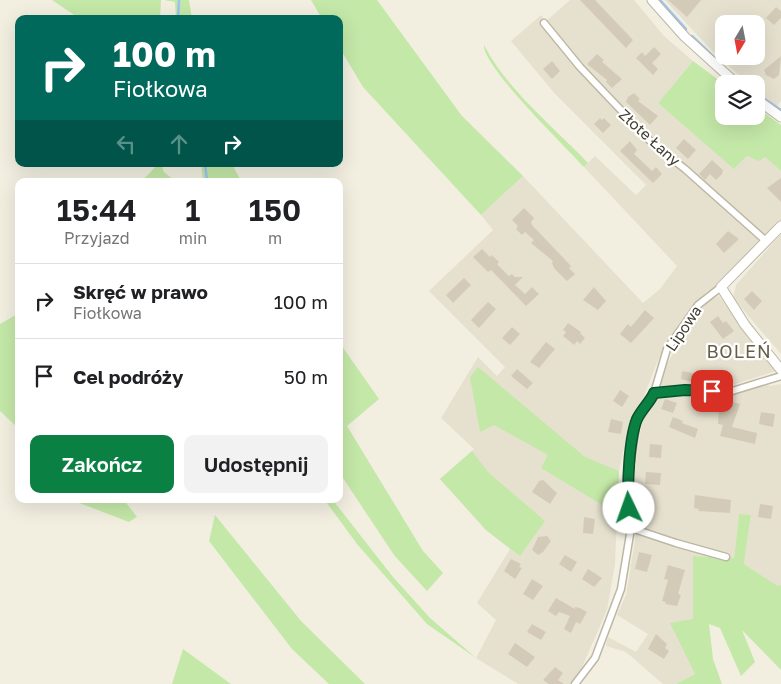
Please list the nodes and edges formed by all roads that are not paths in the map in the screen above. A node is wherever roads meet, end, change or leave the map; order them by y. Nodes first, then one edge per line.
1 (652, 0) edge
2 (544, 23) dead end
3 (727, 75) edge
4 (765, 105) edge
5 (781, 117) edge
6 (781, 226) edge
7 (766, 241) junction
8 (721, 287) junction
9 (781, 370) edge
10 (781, 376) edge
11 (654, 393) junction
12 (631, 528) junction
13 (726, 556) dead end
14 (575, 684) edge

1 - 3 street
2 - 7 street, Złote Łany
4 - 5 street
6 - 7 street, Lipowa
7 - 8 street, Lipowa
8 - 9 street
8 - 11 street, Lipowa
10 - 11 street
11 - 12 street, Lipowa
12 - 13 street
12 - 14 street, Lipowa

